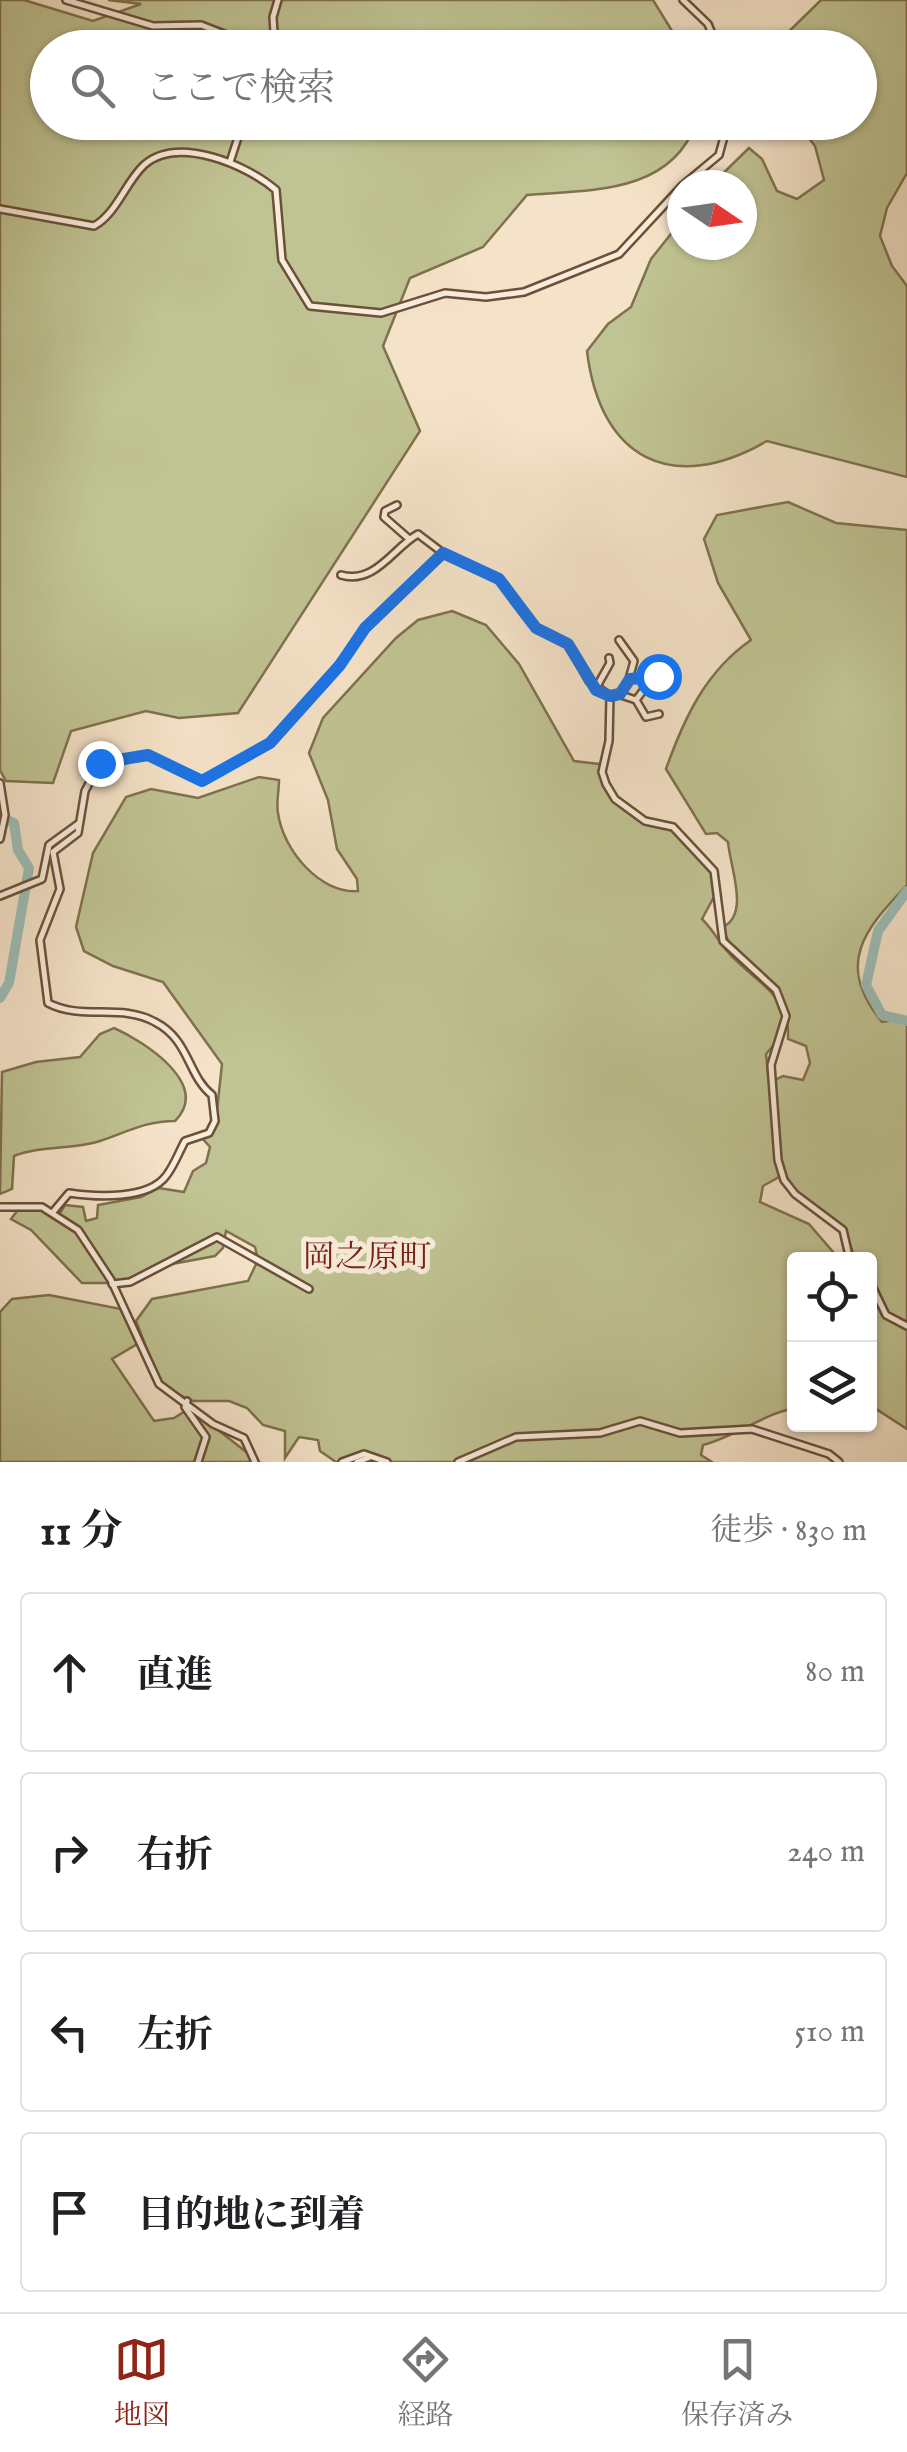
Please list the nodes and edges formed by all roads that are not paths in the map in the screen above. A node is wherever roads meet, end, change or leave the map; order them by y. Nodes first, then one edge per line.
1 (66, 0) edge
2 (278, 0) edge
3 (683, 0) edge
4 (214, 30) edge
5 (274, 30) edge
6 (710, 30) edge
7 (237, 140) edge
8 (724, 140) edge
9 (230, 162) junction
10 (702, 170) edge
11 (667, 204) edge
12 (0, 209) edge
13 (396, 506) dead end
14 (409, 539) junction
15 (443, 553) junction
16 (341, 576) dead end
17 (618, 640) dead end
18 (608, 658) dead end
19 (658, 676) dead end
20 (630, 679) junction
21 (648, 684) dead end
22 (596, 688) junction
23 (620, 694) junction
24 (610, 696) junction
25 (636, 700) junction
26 (659, 714) dead end
27 (0, 783) edge
28 (78, 824) junction
29 (0, 839) edge
30 (0, 896) edge
31 (0, 1208) edge
32 (53, 1212) junction
33 (848, 1252) edge
34 (112, 1284) junction
35 (309, 1288) dead end
36 (877, 1297) edge
37 (907, 1326) edge
38 (187, 1401) junction
39 (372, 1455) junction
40 (198, 1462) edge
41 (255, 1462) edge
42 (342, 1462) edge
43 (357, 1462) edge
44 (387, 1462) edge
45 (458, 1462) edge
46 (839, 1462) edge

1 - 4 street
2 - 5 street
3 - 6 street
7 - 9 street
8 - 10 street
9 - 11 street
9 - 12 street
13 - 14 street
14 - 15 street
14 - 16 street
15 - 22 street
15 - 28 street
17 - 20 street
18 - 22 street
19 - 20 street
20 - 23 street
21 - 25 street
22 - 24 street
23 - 24 street
23 - 25 street
24 - 33 street
25 - 26 street
27 - 29 street
28 - 30 street
28 - 32 street
31 - 32 street
32 - 34 street
34 - 35 street
34 - 38 street
36 - 37 street
38 - 40 street
38 - 41 street
39 - 42 street
39 - 43 street
39 - 44 street
45 - 46 street

